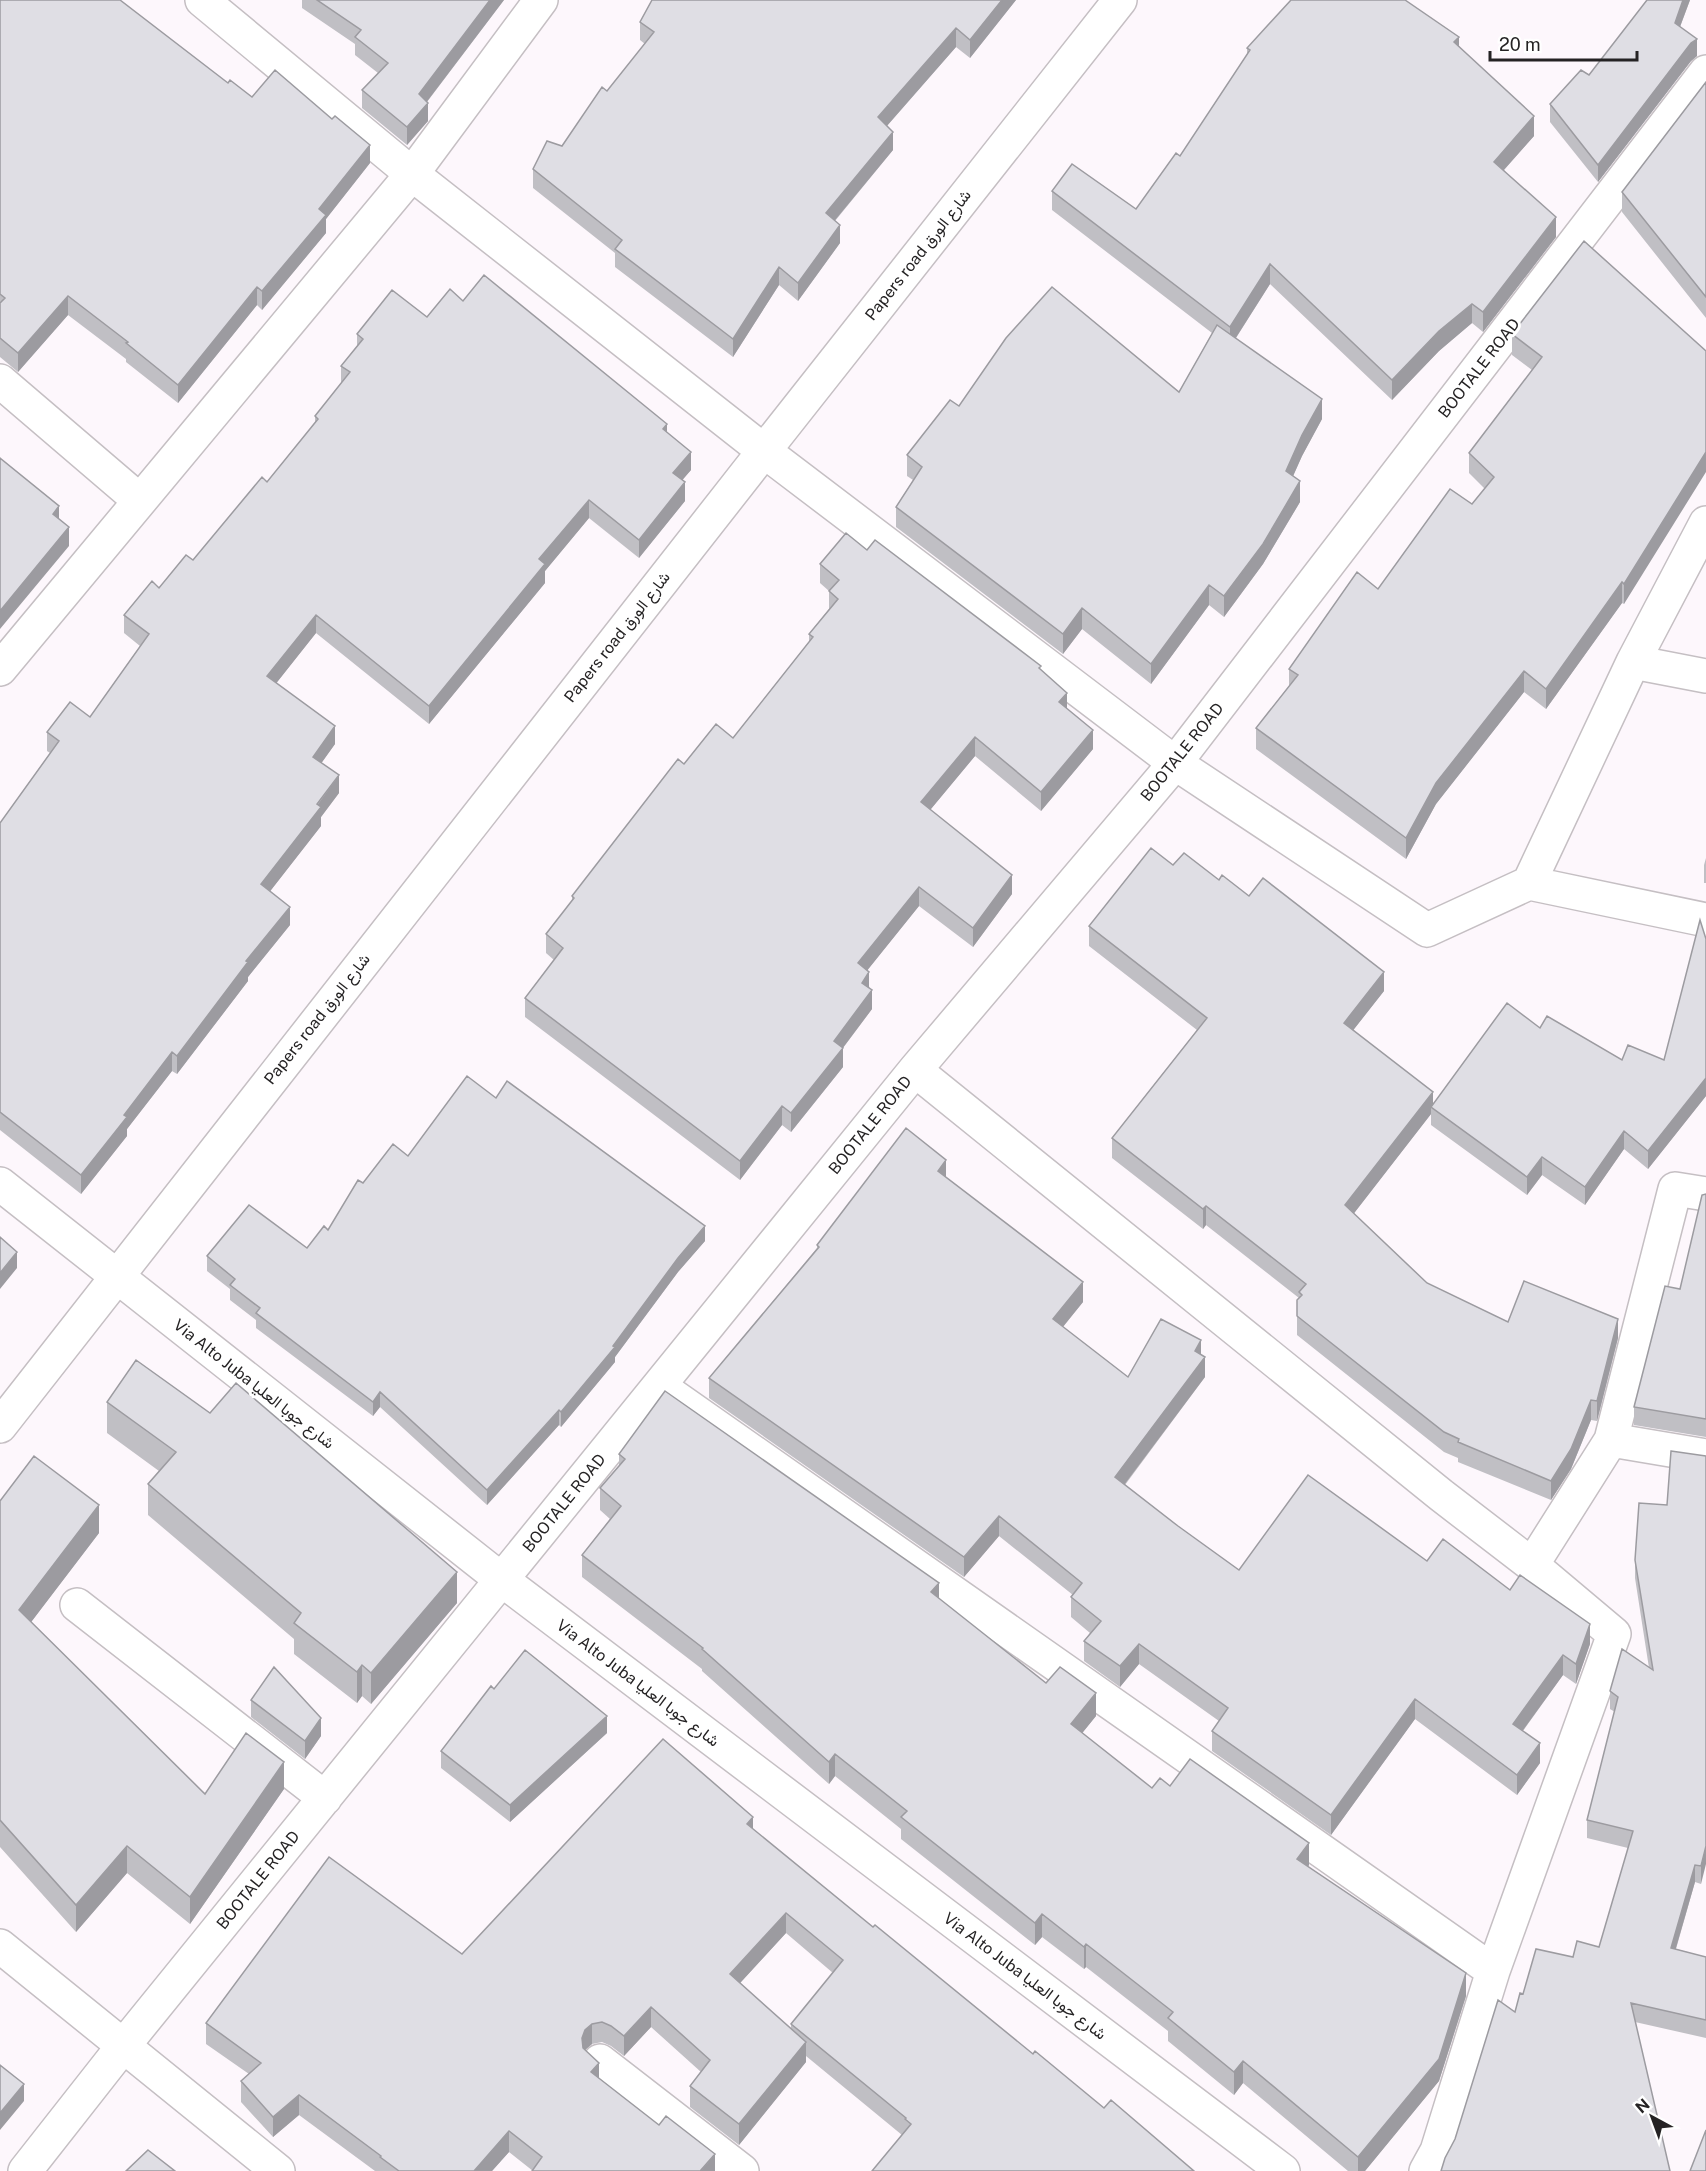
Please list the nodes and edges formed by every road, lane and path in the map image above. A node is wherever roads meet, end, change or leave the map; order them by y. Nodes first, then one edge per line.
1 (202, 0) edge
2 (542, 0) edge
3 (1120, 0) edge
4 (1706, 72) edge
5 (412, 174) junction
6 (0, 381) edge
7 (764, 451) junction
8 (139, 500) junction
9 (1706, 523) edge
10 (1633, 662) junction
11 (0, 669) edge
12 (1706, 676) edge
13 (1175, 764) junction
14 (1529, 883) junction
15 (1706, 920) edge
16 (915, 1070) junction
17 (0, 1184) edge
18 (1706, 1194) edge
19 (116, 1275) junction
20 (659, 1386) junction
21 (0, 1426) edge
22 (1611, 1440) junction
23 (1706, 1456) edge
24 (1532, 1565) junction
25 (502, 1580) junction
26 (77, 1605) dead end
27 (325, 1798) junction
28 (0, 1946) edge
29 (1493, 1971) junction
30 (124, 2045) junction
31 (600, 2061) edge
32 (25, 2171) edge
33 (278, 2171) edge
34 (742, 2171) edge
35 (1283, 2171) edge
36 (1426, 2171) edge

1 - 5 street
2 - 5 street
3 - 7 street, Papers road شارع الورق
4 - 13 street, BOOTALE ROAD
5 - 7 street
5 - 8 street
6 - 8 street
7 - 13 street
7 - 19 street, Papers road شارع الورق
8 - 11 street
9 - 10 street
10 - 12 street
10 - 14 street
13 - 14 street
13 - 16 street, BOOTALE ROAD
14 - 15 street
16 - 20 street, BOOTALE ROAD
16 - 24 street
17 - 19 street, Via Alto Juba شارع جوبا العليا
18 - 22 street
19 - 21 street, Papers road شارع الورق
19 - 25 street, Via Alto Juba شارع جوبا العليا
20 - 25 street, BOOTALE ROAD
20 - 29 street
22 - 23 street
22 - 24 street
24 - 29 street
25 - 27 street, BOOTALE ROAD
25 - 35 street, Via Alto Juba شارع جوبا العليا
26 - 27 street
27 - 30 street, BOOTALE ROAD
28 - 30 street
29 - 36 street
30 - 32 street, BOOTALE ROAD
30 - 33 street
31 - 34 street

